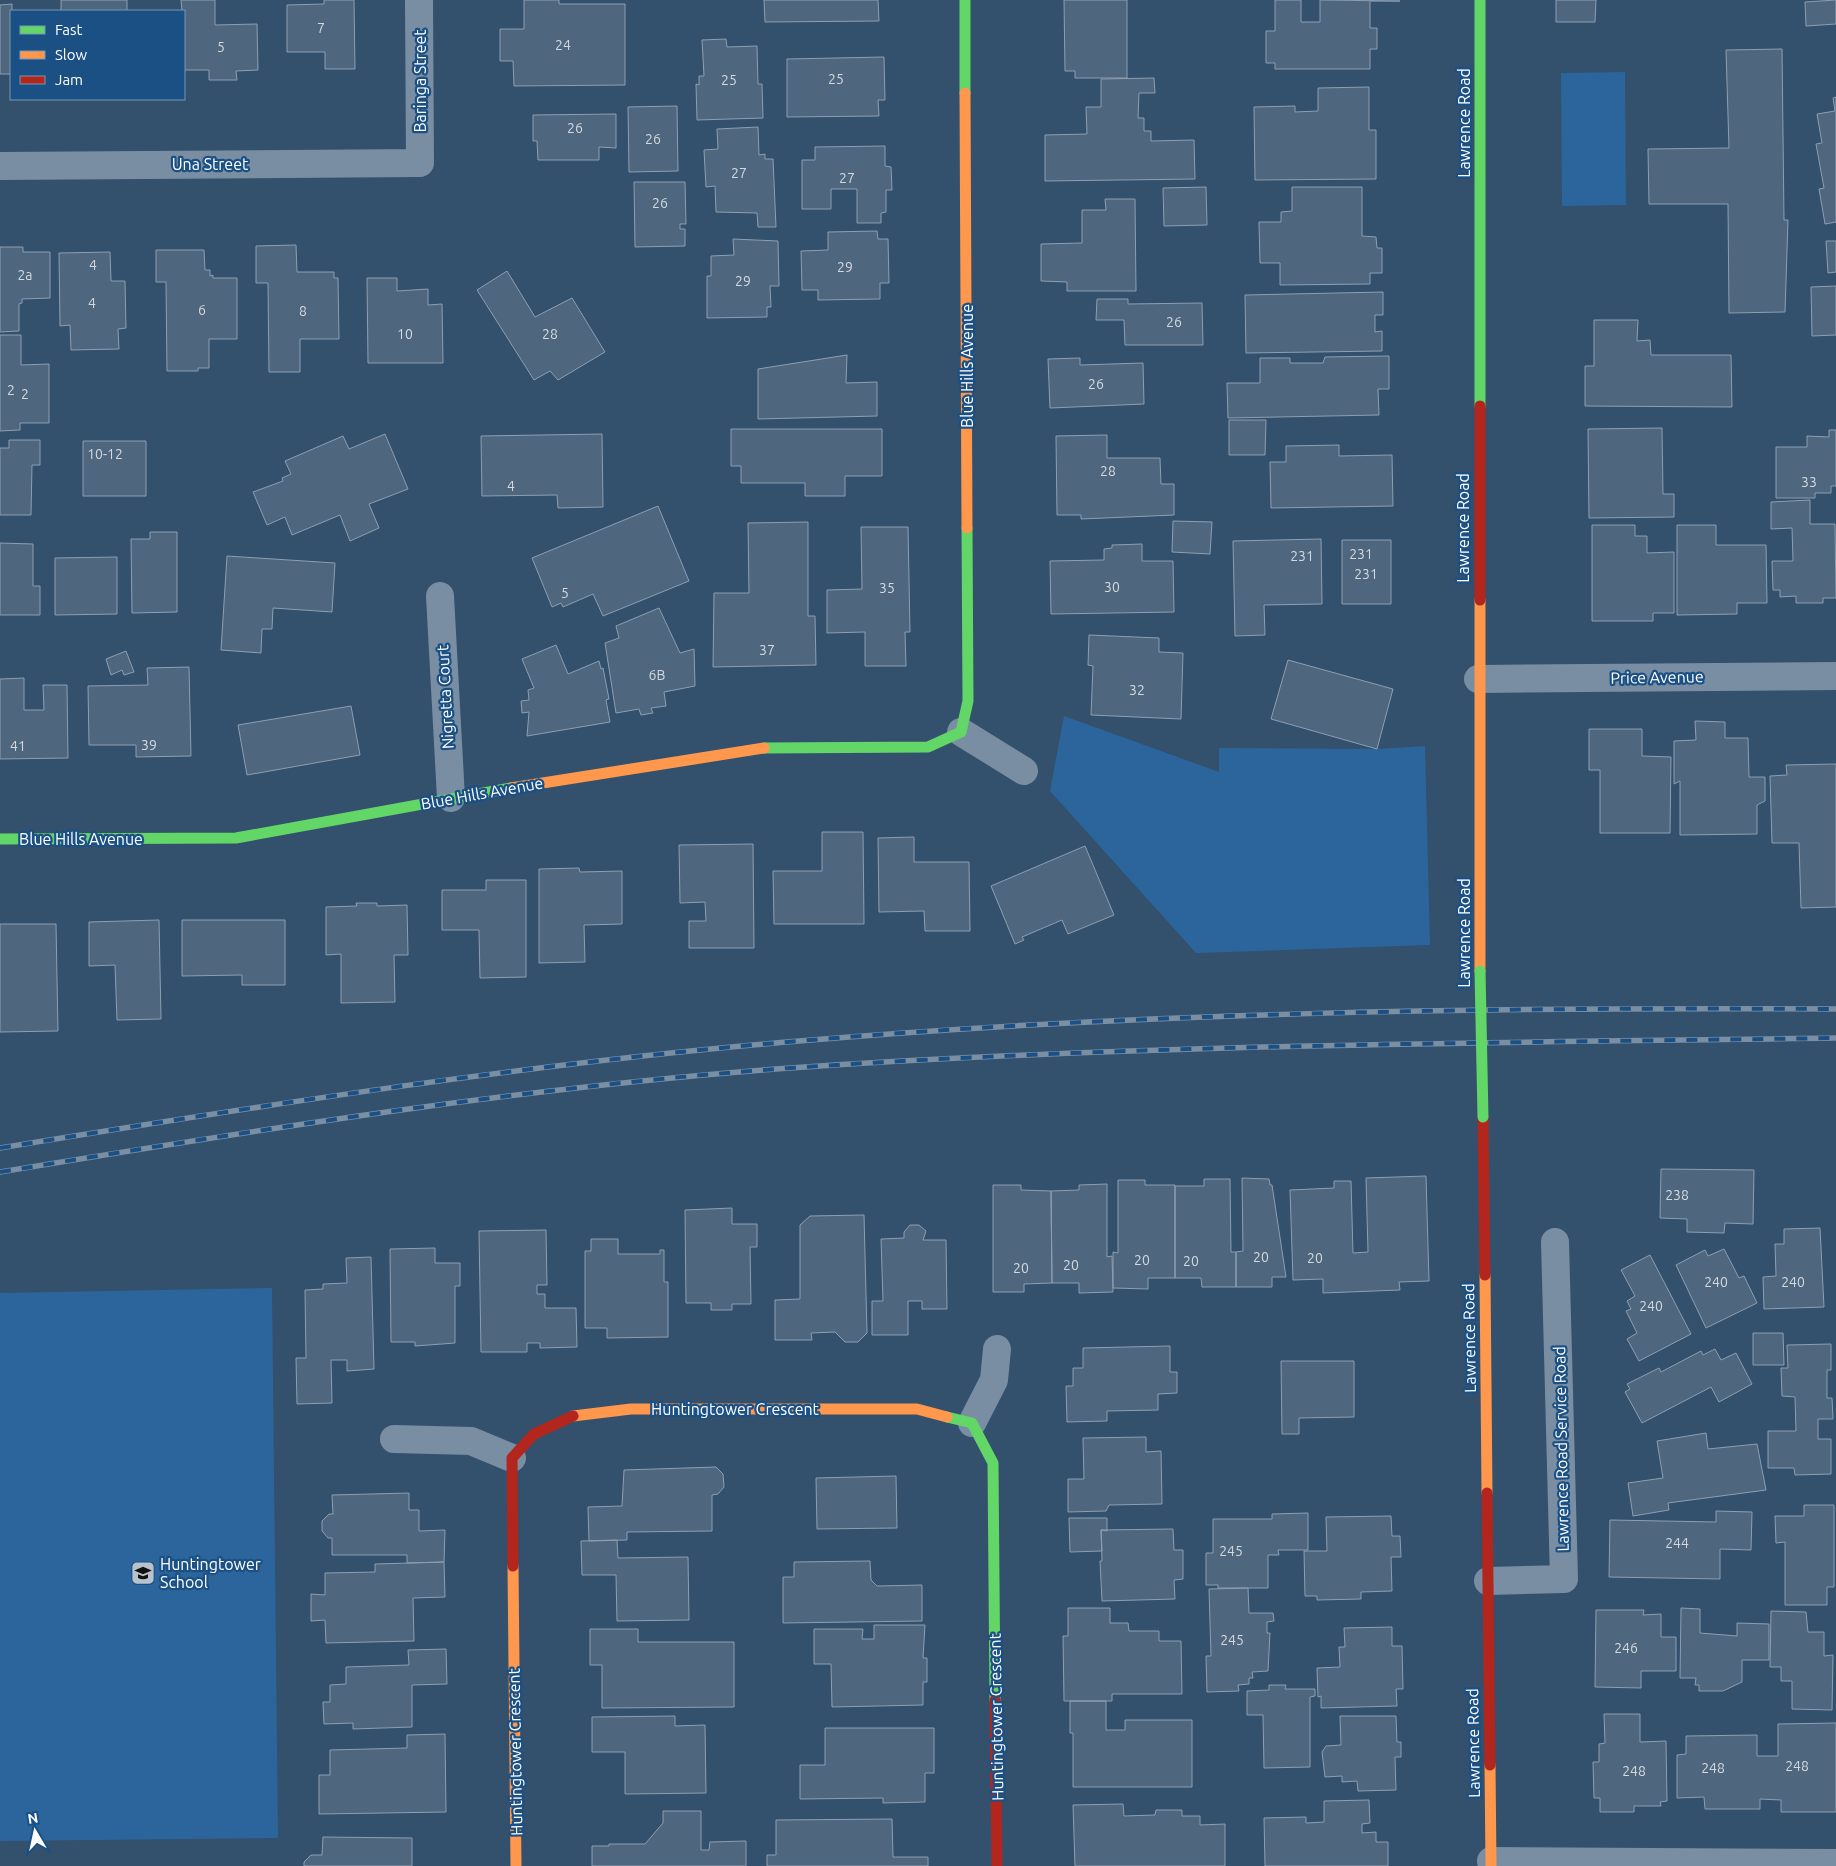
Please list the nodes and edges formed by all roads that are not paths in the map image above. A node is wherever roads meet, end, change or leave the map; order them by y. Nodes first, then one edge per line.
1 (419, 0) edge
2 (965, 0) edge
3 (1480, 0) edge
4 (420, 163) joint
5 (0, 166) edge
6 (440, 596) dead end
7 (1836, 676) edge
8 (1478, 679) junction
9 (961, 732) junction
10 (1024, 771) dead end
11 (451, 798) junction
12 (0, 839) edge
13 (1555, 1242) dead end
14 (997, 1349) dead end
15 (972, 1423) junction
16 (394, 1439) dead end
17 (512, 1458) junction
18 (1488, 1581) junction
19 (1836, 1863) edge
20 (1491, 1864) edge
21 (516, 1866) edge
22 (997, 1866) edge

1 - 4 street, Baringa Street
2 - 9 street, Blue Hills Avenue
3 - 8 street, Lawrence Road
4 - 5 street, Una Street
6 - 11 street, Nigretta Court
7 - 8 street, Price Avenue
8 - 18 street, Lawrence Road, bridge
9 - 10 street
9 - 11 street, Blue Hills Avenue
11 - 12 street, Blue Hills Avenue
13 - 18 street, Lawrence Road Service Road
14 - 15 street
15 - 17 street, Huntingtower Crescent
15 - 22 street, Huntingtower Crescent
16 - 17 street
17 - 21 street, Huntingtower Crescent
18 - 20 street, Lawrence Road
19 - 20 street

